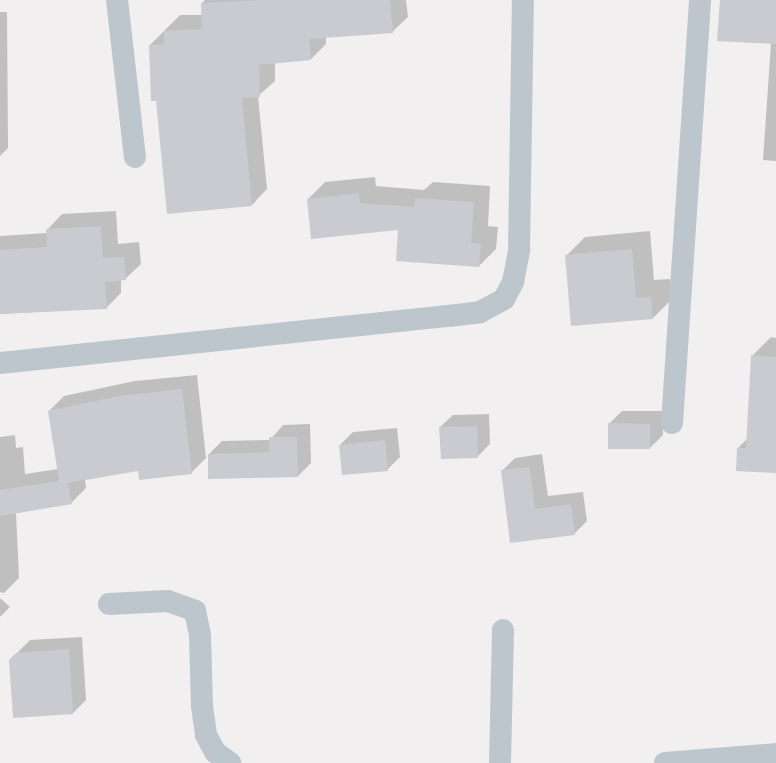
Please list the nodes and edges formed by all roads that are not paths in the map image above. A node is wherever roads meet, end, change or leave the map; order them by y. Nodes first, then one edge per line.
1 (117, 0) edge
2 (524, 0) edge
3 (700, 0) edge
4 (135, 157) dead end
5 (0, 363) edge
6 (672, 423) dead end
7 (109, 604) dead end
8 (504, 630) dead end
9 (776, 754) edge
10 (230, 763) edge
11 (500, 763) edge
12 (665, 763) edge

1 - 4 street
2 - 5 street
3 - 6 street
7 - 10 street
8 - 11 street
9 - 12 street

